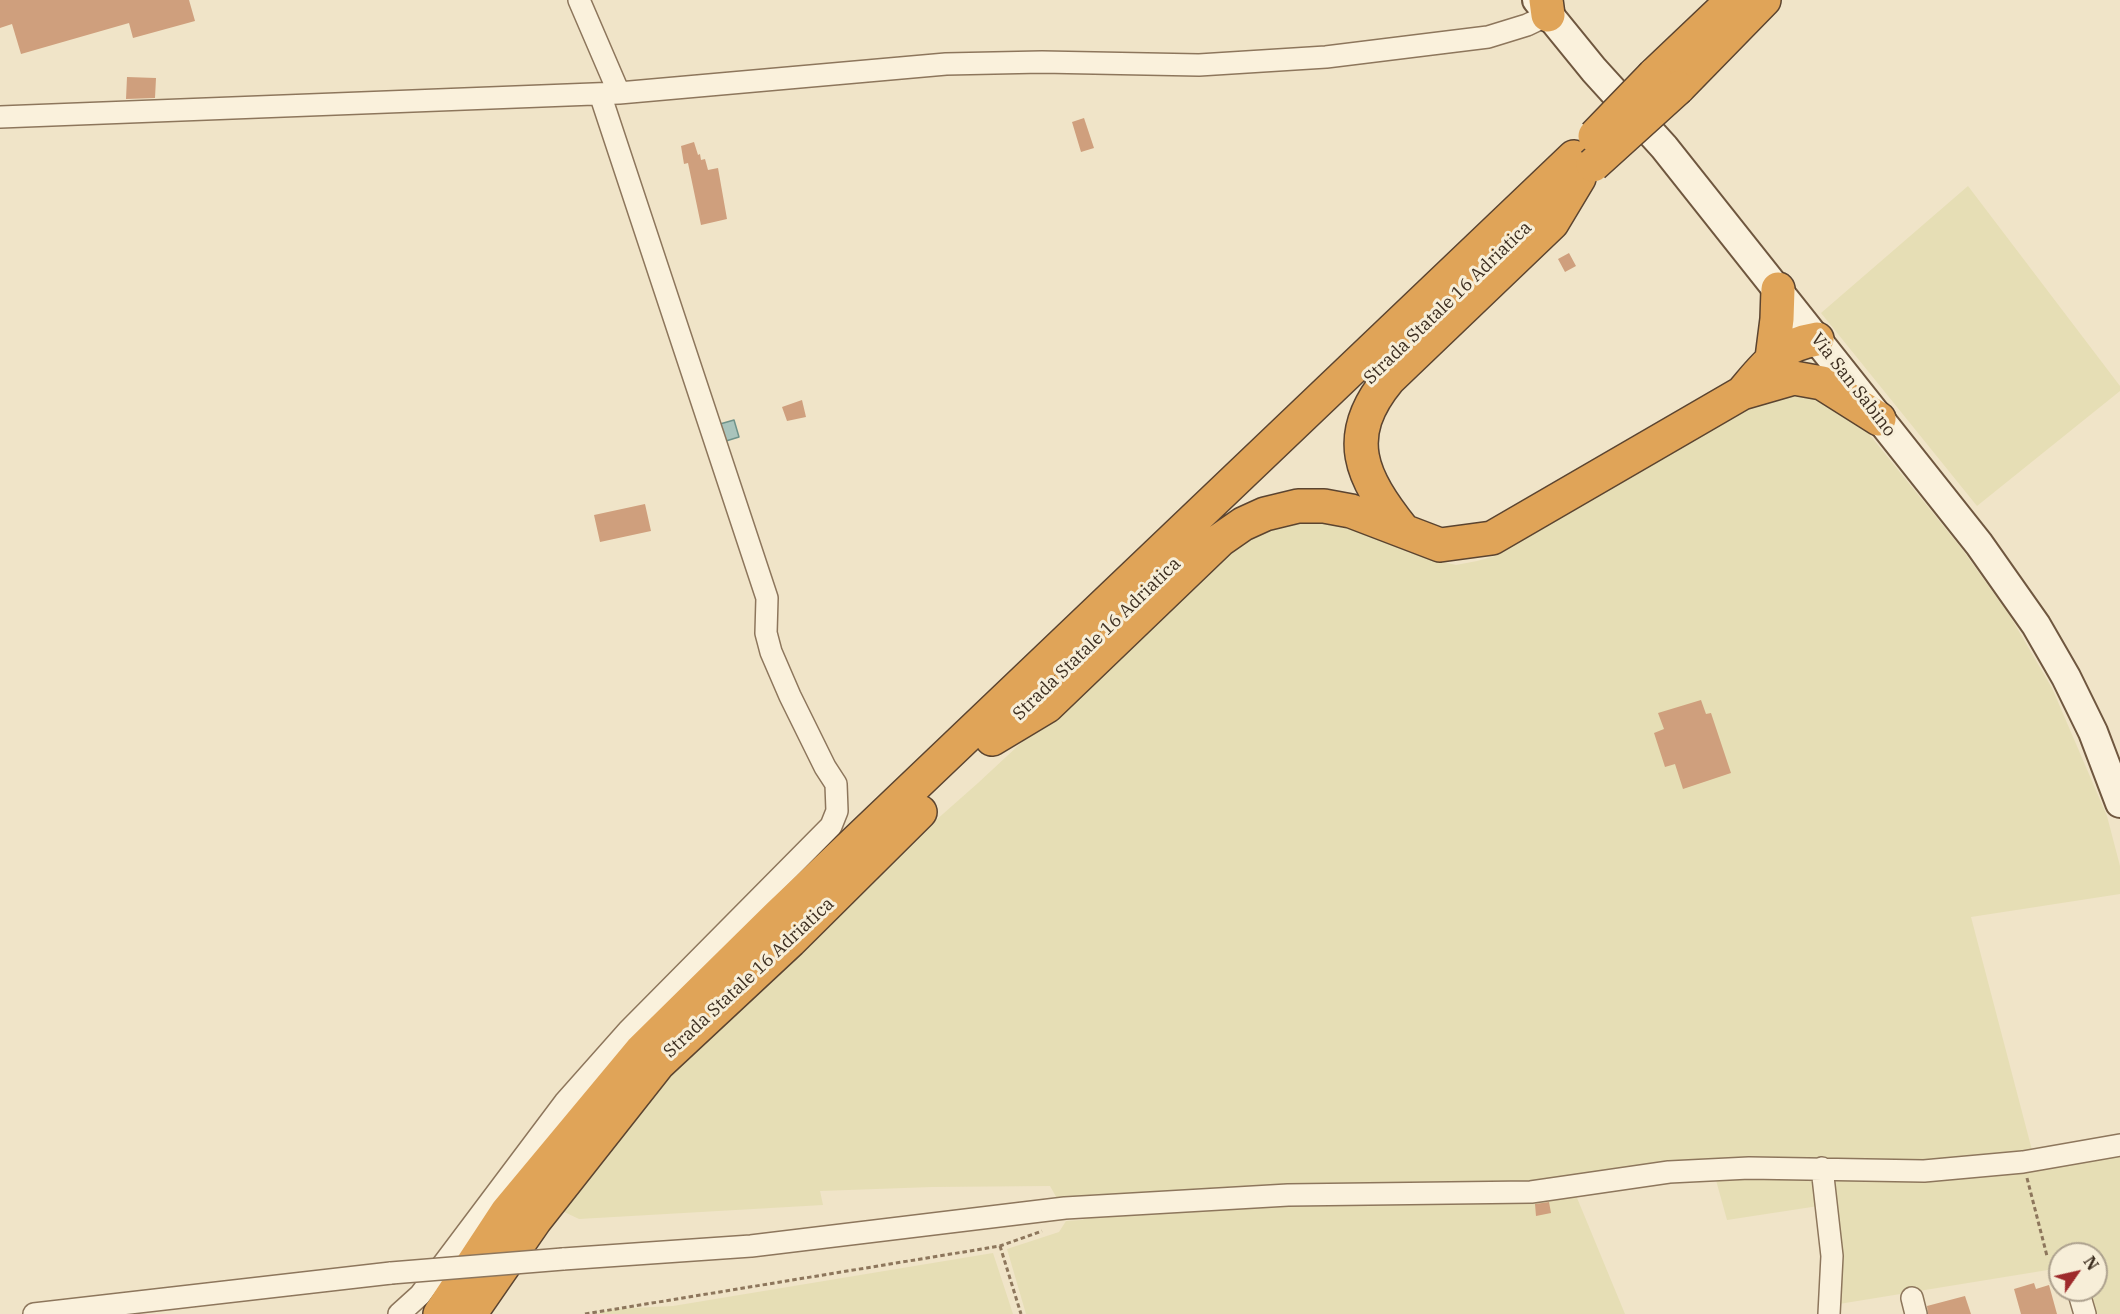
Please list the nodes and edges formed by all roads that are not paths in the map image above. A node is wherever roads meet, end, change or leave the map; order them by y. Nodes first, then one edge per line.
1 (579, 0) edge
2 (1711, 0) edge
3 (1732, 0) edge
4 (1764, 0) edge
5 (1544, 5) edge
6 (1666, 82) junction
7 (609, 94) junction
8 (0, 117) edge
9 (1582, 167) junction
10 (1778, 289) junction
11 (1817, 339) junction
12 (1783, 368) junction
13 (1879, 419) junction
14 (1403, 530) junction
15 (992, 739) junction
16 (2120, 804) edge
17 (2120, 1145) edge
18 (1822, 1168) junction
19 (34, 1314) edge
20 (399, 1314) edge
21 (440, 1314) edge
22 (470, 1314) edge
23 (1829, 1314) edge

1 - 7 street
2 - 6 highway
3 - 6 highway, Strada Statale 16 Adriatica
4 - 6 highway, Strada Statale 16 Adriatica
5 - 7 street
5 - 10 street, Via San Sabino
6 - 9 highway, Strada Statale 16 Adriatica, bridge
7 - 8 street
7 - 20 street
9 - 14 highway
9 - 15 highway, Strada Statale 16 Adriatica
9 - 21 highway, Strada Statale 16 Adriatica
10 - 11 street, Via San Sabino
10 - 12 highway
11 - 12 highway
11 - 13 street, Via San Sabino
12 - 13 highway
12 - 14 highway
13 - 16 street, Via San Sabino
14 - 15 highway
15 - 22 highway, Strada Statale 16 Adriatica
17 - 18 street
18 - 19 street, bridge
18 - 23 street

